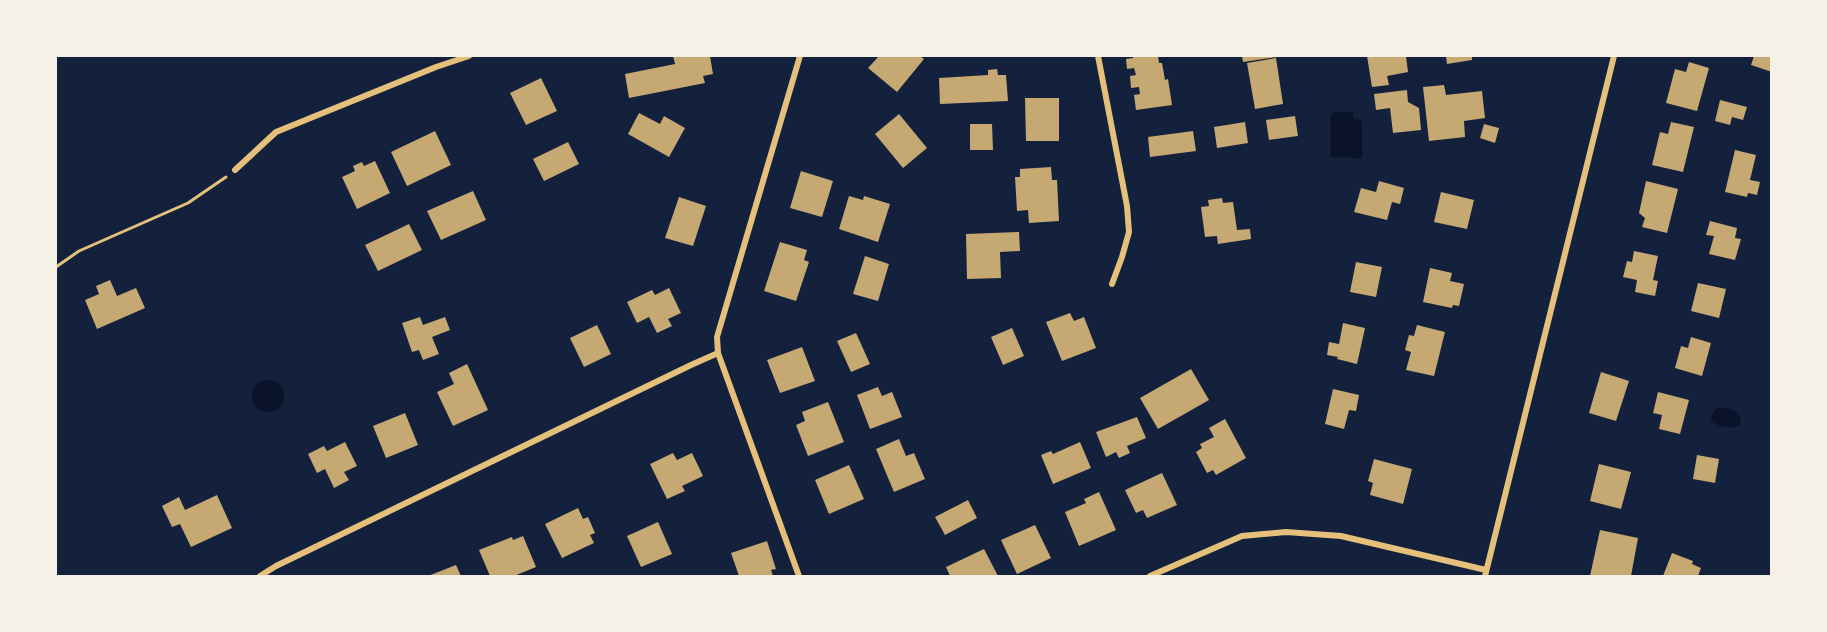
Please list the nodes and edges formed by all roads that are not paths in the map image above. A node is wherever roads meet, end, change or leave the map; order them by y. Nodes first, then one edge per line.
1 (469, 56) edge
2 (800, 56) edge
3 (1098, 56) edge
4 (1614, 56) edge
5 (235, 170) road end
6 (1112, 284) dead end
7 (718, 353) junction
8 (1486, 573) edge
9 (260, 576) edge
10 (800, 576) edge
11 (1150, 576) edge

1 - 5 street
2 - 7 street
3 - 6 street
4 - 8 street
7 - 9 street
7 - 10 street
8 - 11 street

